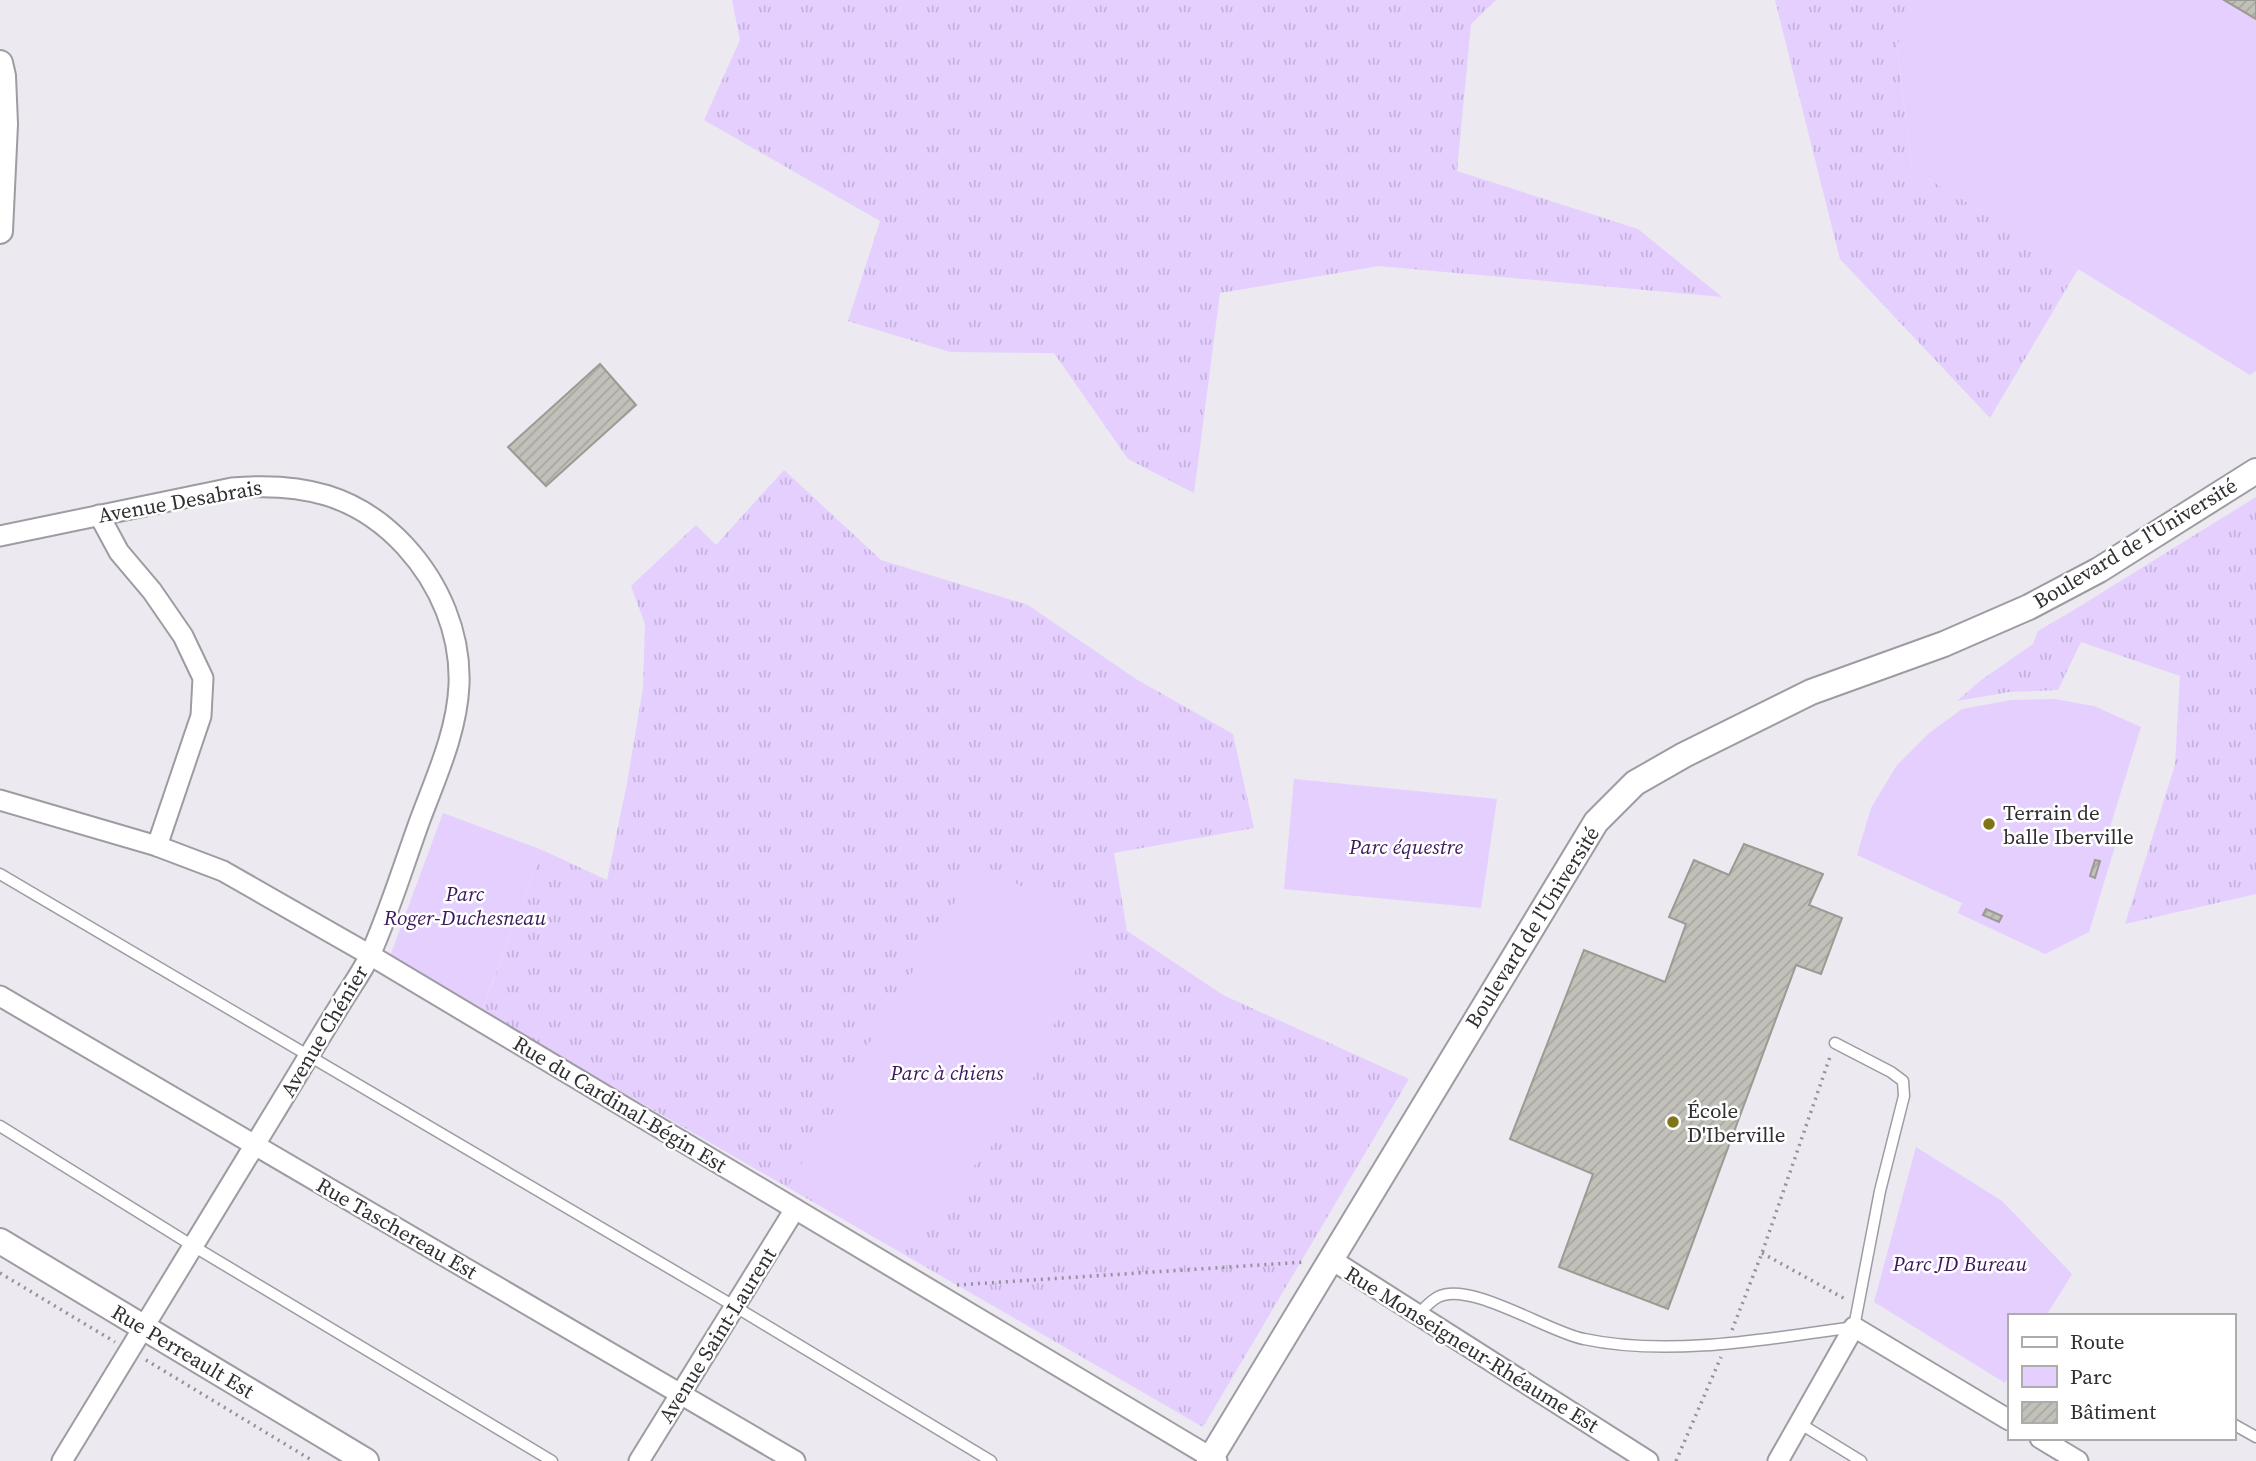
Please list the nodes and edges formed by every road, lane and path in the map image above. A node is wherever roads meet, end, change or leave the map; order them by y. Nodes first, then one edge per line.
1 (0, 63) edge
2 (0, 231) edge
3 (2256, 471) edge
4 (99, 515) junction
5 (0, 536) edge
6 (420, 564) joint
7 (0, 800) edge
8 (157, 846) junction
9 (0, 874) edge
10 (370, 955) junction
11 (0, 996) edge
12 (1835, 1042) joint
13 (308, 1057) junction
14 (0, 1126) edge
15 (255, 1145) junction
16 (795, 1209) junction
17 (0, 1241) edge
18 (193, 1246) junction
19 (1762, 1253) junction
20 (1332, 1260) junction
21 (0, 1273) edge
22 (925, 1287) junction
23 (734, 1306) junction
24 (1858, 1306) junction
25 (1418, 1314) junction
26 (144, 1327) junction
27 (1854, 1327) junction
28 (1727, 1342) junction
29 (129, 1350) junction
30 (680, 1394) junction
31 (2008, 1419) edge
32 (1799, 1423) junction
33 (2235, 1425) edge
34 (2256, 1437) edge
35 (2043, 1440) edge
36 (1212, 1460) edge
37 (62, 1461) edge
38 (313, 1461) edge
39 (366, 1461) edge
40 (552, 1461) edge
41 (639, 1461) edge
42 (795, 1461) edge
43 (991, 1461) edge
44 (1648, 1461) edge
45 (1676, 1461) edge
46 (1777, 1461) edge
47 (1861, 1461) edge
48 (2078, 1461) edge

1 - 2 street
3 - 20 street, Boulevard de l'Université
4 - 5 street, Avenue Desabrais
4 - 6 street, Avenue Desabrais
4 - 8 street
6 - 10 street, Avenue Chénier
7 - 8 street, Rue du Cardinal-Bégin Est
8 - 10 street, Rue du Cardinal-Bégin Est
9 - 13 lane
10 - 13 street, Avenue Chénier
10 - 16 street, Rue du Cardinal-Bégin Est
11 - 15 street, Rue Taschereau Est
12 - 19 path
12 - 24 lane
13 - 15 street, Avenue Chénier
13 - 23 lane
14 - 18 lane
15 - 18 street, Avenue Chénier
15 - 30 street, Rue Taschereau Est
16 - 22 street, Rue du Cardinal-Bégin Est
16 - 23 street, Avenue Saint-Laurent
17 - 26 street, Rue Perreault Est
18 - 26 street, Avenue Chénier
18 - 40 lane
19 - 24 path
19 - 28 path
20 - 22 path
20 - 25 street, Rue Monseigneur-Rhéaume Est
20 - 36 street, Boulevard de l'Université
21 - 29 path
22 - 36 street, Rue du Cardinal-Bégin Est
23 - 30 street, Avenue Saint-Laurent
23 - 43 lane
24 - 27 lane
25 - 28 lane
25 - 44 street, Rue Monseigneur-Rhéaume Est
26 - 29 street, Avenue Chénier
26 - 39 street, Rue Perreault Est
27 - 28 lane
27 - 31 street
27 - 32 street
28 - 45 path
29 - 37 street, Avenue Chénier
29 - 38 path
30 - 41 street, Avenue Saint-Laurent
30 - 42 street, Rue Taschereau Est
32 - 46 street
32 - 47 lane
33 - 34 lane
35 - 48 street

